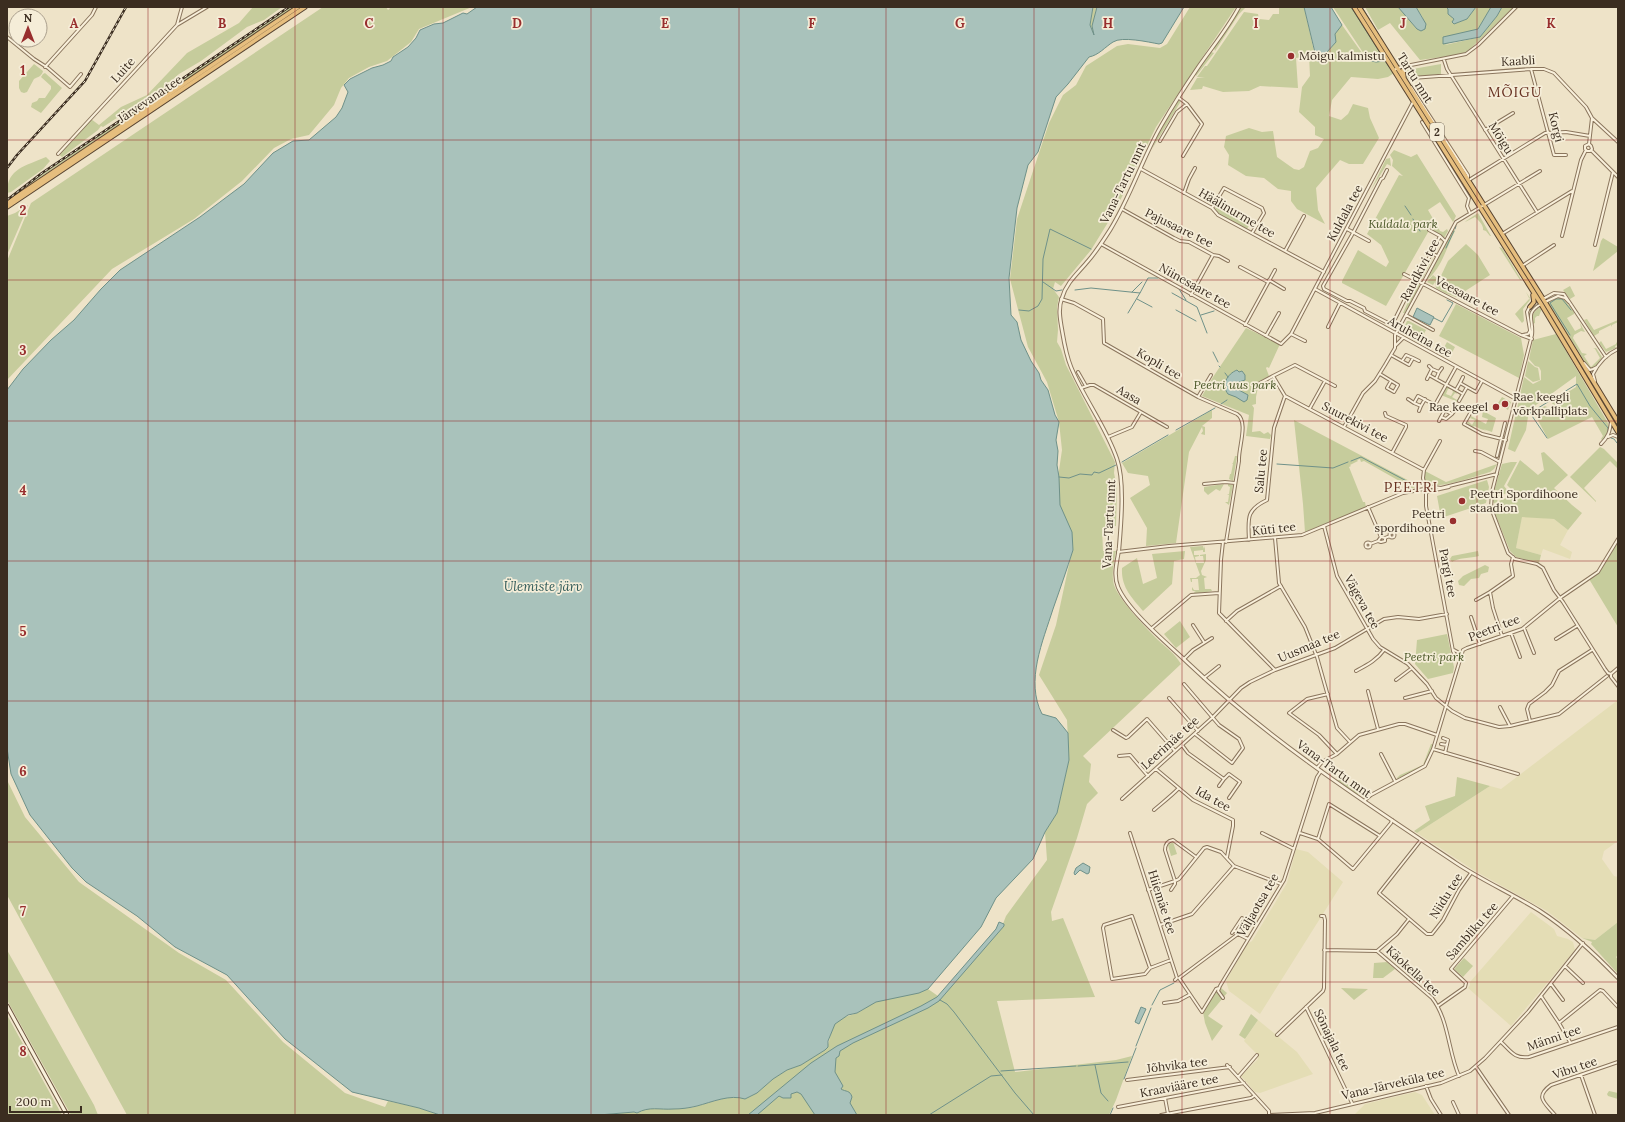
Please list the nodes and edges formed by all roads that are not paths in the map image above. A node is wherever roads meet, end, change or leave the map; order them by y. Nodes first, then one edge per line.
1 (96, 7) edge
2 (182, 7) edge
3 (208, 7) edge
4 (298, 7) edge
5 (305, 7) edge
6 (1239, 7) edge
7 (1354, 7) edge
8 (1359, 7) edge
9 (1516, 7) edge
10 (177, 25) junction
11 (7, 37) edge
12 (1444, 60) junction
13 (1408, 66) junction
14 (45, 67) junction
15 (1396, 69) junction
16 (1531, 69) junction
17 (81, 74) dead end
18 (1451, 74) junction
19 (1412, 78) dead end
20 (1404, 79) junction
21 (1178, 98) junction
22 (1414, 101) junction
23 (1187, 104) junction
24 (1513, 113) dead end
25 (1592, 118) junction
26 (1422, 122) dead end
27 (1485, 130) junction
28 (1549, 133) junction
29 (1590, 136) junction
30 (1160, 141) dead end
31 (1618, 142) edge
32 (1589, 144) junction
33 (1586, 150) junction
34 (1591, 150) junction
35 (58, 154) dead end
36 (1566, 155) dead end
37 (1183, 156) dead end
38 (1503, 158) junction
39 (1195, 168) dead end
40 (1141, 169) junction
41 (1387, 170) dead end
42 (1540, 172) dead end
43 (1613, 172) junction
44 (1618, 177) edge
45 (1462, 178) junction
46 (1468, 180) junction
47 (1520, 184) junction
48 (1368, 190) junction
49 (1573, 191) junction
50 (1374, 192) junction
51 (1184, 193) junction
52 (7, 203) edge
53 (1482, 206) junction
54 (7, 207) edge
55 (1212, 208) junction
56 (1122, 209) junction
57 (1357, 210) junction
58 (1537, 212) junction
59 (1363, 213) junction
60 (1470, 213) junction
61 (1304, 216) dead end
62 (1347, 229) junction
63 (1429, 230) dead end
64 (1252, 233) junction
65 (1353, 233) junction
66 (1502, 234) junction
67 (1440, 236) junction
68 (1562, 236) dead end
69 (1368, 241) dead end
70 (1446, 241) junction
71 (1101, 244) junction
72 (1554, 245) dead end
73 (1595, 245) dead end
74 (1285, 251) junction
75 (1432, 253) junction
76 (1333, 254) junction
77 (1213, 255) junction
78 (1437, 256) junction
79 (1339, 257) junction
80 (1228, 262) dead end
81 (1522, 266) junction
82 (1240, 267) dead end
83 (1275, 270) dead end
84 (1323, 273) junction
85 (1404, 274) dead end
86 (1328, 276) junction
87 (1416, 280) junction
88 (1268, 281) junction
89 (1423, 283) junction
90 (1284, 288) dead end
91 (1531, 288) junction
92 (1315, 289) junction
93 (1191, 295) junction
94 (1339, 297) junction
95 (1061, 299) junction
96 (1544, 300) junction
97 (1337, 301) junction
98 (1540, 302) junction
99 (1340, 303) junction
100 (1530, 306) junction
101 (1365, 311) junction
102 (1279, 313) dead end
103 (1362, 316) junction
104 (1406, 316) junction
105 (1384, 321) junction
106 (1245, 325) junction
107 (1381, 326) junction
108 (1328, 327) dead end
109 (1434, 330) dead end
110 (1531, 330) junction
111 (1291, 334) junction
112 (1396, 334) junction
113 (1521, 335) junction
114 (1266, 336) junction
115 (1403, 338) junction
116 (1532, 338) junction
117 (1305, 341) dead end
118 (1281, 344) joint
119 (1395, 346) junction
120 (1618, 349) edge
121 (1391, 355) junction
122 (1606, 357) junction
123 (1413, 358) junction
124 (1402, 361) junction
125 (1418, 361) dead end
126 (1581, 361) junction
127 (1429, 366) dead end
128 (1598, 366) junction
129 (1456, 367) junction
130 (1442, 368) dead end
131 (1432, 369) junction
132 (1078, 372) dead end
133 (1439, 372) junction
134 (1380, 374) junction
135 (1211, 375) dead end
136 (1273, 376) junction
137 (1429, 376) junction
138 (1463, 377) dead end
139 (1427, 379) dead end
140 (1436, 379) junction
141 (1324, 381) junction
142 (1391, 381) junction
143 (1482, 381) junction
144 (1260, 383) dead end
145 (1460, 383) junction
146 (1446, 385) junction
147 (1086, 386) junction
148 (1335, 386) dead end
149 (1467, 387) junction
150 (1081, 388) junction
151 (1456, 390) junction
152 (1599, 392) junction
153 (1463, 394) junction
154 (1285, 396) junction
155 (1198, 397) junction
156 (1408, 399) dead end
157 (1425, 399) junction
158 (1516, 399) junction
159 (1459, 401) dead end
160 (1414, 403) junction
161 (1435, 405) junction
162 (1421, 406) junction
163 (1310, 408) junction
164 (1456, 409) dead end
165 (1419, 410) dead end
166 (1445, 410) junction
167 (1472, 410) dead end
168 (1141, 412) junction
169 (1385, 413) dead end
170 (1452, 414) junction
171 (1441, 417) junction
172 (1611, 420) junction
173 (1439, 421) dead end
174 (1618, 422) edge
175 (1505, 423) dead end
176 (1167, 427) dead end
177 (1344, 427) junction
178 (1618, 432) edge
179 (1108, 437) junction
180 (1608, 437) junction
181 (1618, 437) edge
182 (1501, 439) junction
183 (1506, 440) junction
184 (1440, 441) dead end
185 (1601, 444) dead end
186 (1475, 451) dead end
187 (1392, 452) junction
188 (1497, 456) dead end
189 (1500, 462) junction
190 (1424, 470) junction
191 (1497, 474) junction
192 (1235, 483) junction
193 (1204, 484) dead end
194 (1451, 486) junction
195 (1425, 488) junction
196 (1430, 488) junction
197 (1428, 491) junction
198 (1368, 507) junction
199 (1324, 526) junction
200 (1390, 536) dead end
201 (1274, 538) junction
202 (1380, 538) junction
203 (1385, 538) junction
204 (1618, 539) edge
205 (1249, 540) junction
206 (1378, 541) junction
207 (1225, 542) junction
208 (1370, 544) dead end
209 (1118, 552) junction
210 (1512, 557) junction
211 (1281, 586) junction
212 (1490, 592) junction
213 (1219, 593) junction
214 (1560, 598) junction
215 (1476, 600) dead end
216 (1447, 614) junction
217 (1471, 617) dead end
218 (1226, 621) junction
219 (1193, 625) dead end
220 (1578, 626) junction
221 (1152, 628) junction
222 (1524, 628) junction
223 (1367, 629) junction
224 (1511, 633) junction
225 (1502, 636) junction
226 (1212, 638) dead end
227 (1556, 638) dead end
228 (1204, 642) junction
229 (1480, 644) junction
230 (1384, 650) junction
231 (1454, 650) junction
232 (1592, 650) junction
233 (1534, 653) dead end
234 (1461, 654) junction
235 (1315, 655) junction
236 (1520, 657) dead end
237 (1460, 658) junction
238 (1184, 659) junction
239 (1218, 666) dead end
240 (1412, 668) junction
241 (1618, 668) edge
242 (1275, 670) junction
243 (1356, 670) dead end
244 (1609, 675) junction
245 (1204, 678) junction
246 (1396, 680) dead end
247 (1184, 684) dead end
248 (1618, 686) edge
249 (1368, 691) dead end
250 (1432, 691) junction
251 (1328, 694) junction
252 (1169, 698) dead end
253 (1405, 698) dead end
254 (1230, 700) junction
255 (1447, 706) junction
256 (1500, 707) dead end
257 (1213, 717) junction
258 (1530, 722) junction
259 (1510, 726) junction
260 (1378, 729) junction
261 (1113, 730) dead end
262 (1198, 731) junction
263 (1194, 734) junction
264 (1437, 735) junction
265 (1443, 738) dead end
266 (1350, 742) junction
267 (1441, 744) dead end
268 (1182, 745) junction
269 (1447, 745) junction
270 (1433, 749) junction
271 (1175, 751) junction
272 (1444, 753) junction
273 (1337, 754) junction
274 (1381, 754) dead end
275 (1119, 756) dead end
276 (1317, 768) junction
277 (1156, 769) junction
278 (1321, 771) junction
279 (1518, 774) dead end
280 (1148, 776) junction
281 (1224, 779) junction
282 (1396, 781) junction
283 (1219, 786) dead end
284 (1178, 788) junction
285 (1229, 798) dead end
286 (1122, 799) dead end
287 (1363, 802) junction
288 (1154, 810) dead end
289 (1392, 820) junction
290 (1130, 833) dead end
291 (1262, 833) dead end
292 (1299, 833) junction
293 (1380, 836) junction
294 (1318, 839) junction
295 (1421, 840) junction
296 (1294, 849) junction
297 (1227, 857) junction
298 (1196, 858) junction
299 (1234, 866) junction
300 (1471, 873) junction
301 (1175, 881) junction
302 (1282, 884) junction
303 (1148, 890) junction
304 (1171, 890) dead end
305 (1512, 896) junction
306 (1320, 916) dead end
307 (1242, 918) dead end
308 (1409, 919) junction
309 (1160, 925) junction
310 (1234, 930) junction
311 (1232, 933) dead end
312 (1238, 934) junction
313 (1248, 939) junction
314 (1583, 943) junction
315 (1324, 950) junction
316 (1377, 951) junction
317 (1171, 960) junction
318 (1565, 966) junction
319 (1150, 968) junction
320 (1177, 978) junction
321 (1618, 978) edge
322 (1583, 983) dead end
323 (1550, 984) junction
324 (1219, 988) junction
325 (1189, 994) junction
326 (1541, 996) junction
327 (1223, 998) dead end
328 (1563, 1000) dead end
329 (1164, 1003) dead end
330 (7, 1006) edge
331 (1438, 1006) junction
332 (1306, 1007) junction
333 (1618, 1007) edge
334 (1202, 1012) joint
335 (1559, 1023) junction
336 (1618, 1027) edge
337 (1277, 1035) dead end
338 (1501, 1041) junction
339 (1570, 1042) junction
340 (1257, 1055) dead end
341 (1618, 1062) edge
342 (1227, 1065) dead end
343 (1476, 1066) junction
344 (1230, 1067) junction
345 (1581, 1075) junction
346 (1459, 1076) junction
347 (1238, 1077) junction
348 (1127, 1080) dead end
349 (1244, 1083) junction
350 (1426, 1086) junction
351 (1254, 1096) junction
352 (1165, 1098) junction
353 (1453, 1102) dead end
354 (1352, 1103) junction
355 (1118, 1107) dead end
356 (1168, 1114) junction
357 (66, 1115) edge
358 (1161, 1115) edge
359 (1269, 1115) edge
360 (1281, 1115) edge
361 (1441, 1115) edge
362 (1459, 1115) edge
363 (1509, 1115) edge
364 (1555, 1115) edge
365 (1596, 1115) edge

1 - 14 street
2 - 10 street
3 - 10 street, Luite
4 - 52 highway, Järvevana tee
5 - 54 highway, Järvevana tee
6 - 21 street, Vana-Tartu mnt
7 - 15 highway, Tartu mnt / 2
8 - 15 highway, Tartu mnt / 2
9 - 12 street
10 - 35 street, Luite
11 - 14 street
12 - 13 street
12 - 18 street, Mõigu
13 - 15 street
13 - 20 highway
14 - 17 street
15 - 20 highway, Tartu mnt / 2
15 - 22 highway, Tartu mnt / 2
16 - 18 street, Kaabli
16 - 25 street, Kaabli
16 - 28 street, Korgi
18 - 19 street, Kaabli
18 - 27 street, Mõigu
20 - 46 highway, Tartu mnt / 2
21 - 23 street
21 - 40 street, Vana-Tartu mnt
22 - 45 highway, Tartu mnt / 2
22 - 48 street, Kuldala tee
23 - 30 street
23 - 37 street
24 - 27 street
25 - 29 street
25 - 31 street, Kaabli
26 - 60 street
27 - 38 street, Mõigu
28 - 29 street
28 - 36 street, Korgi
28 - 38 street
29 - 32 street
32 - 33 street
32 - 34 street
33 - 34 street
33 - 49 street
34 - 43 street
38 - 46 street
38 - 47 street, Mõigu
39 - 51 street
40 - 51 street, Häälinurme tee
40 - 56 street, Vana-Tartu mnt
41 - 50 street
42 - 47 street, Raudkivi tee
43 - 44 street
43 - 73 street
45 - 46 street
45 - 53 highway, Tartu mnt / 2
46 - 53 highway, Tartu mnt / 2
47 - 53 street, Raudkivi tee
47 - 58 street, Mõigu
48 - 50 street
48 - 57 street, Kuldala tee
49 - 58 street
49 - 68 street
50 - 59 street
51 - 55 street, Häälinurme tee
53 - 60 street, Raudkivi tee
53 - 66 highway, Tartu mnt / 2
53 - 91 highway, Tartu mnt / 2
55 - 64 street, Häälinurme tee
55 - 64 street
56 - 71 street, Vana-Tartu mnt
56 - 77 street, Pajusaare tee
57 - 59 street
57 - 62 street, Kuldala tee
58 - 66 street
59 - 65 street
60 - 70 street, Raudkivi tee
61 - 74 street
62 - 65 street
62 - 76 street, Kuldala tee
63 - 67 street
64 - 74 street, Häälinurme tee
65 - 69 street
65 - 79 street
66 - 81 highway, Tartu mnt / 2
67 - 70 street
67 - 75 street
70 - 78 street, Raudkivi tee
71 - 93 street, Niinesaare tee
71 - 95 street, Vana-Tartu mnt
72 - 81 street
74 - 84 street, Häälinurme tee
75 - 78 street
75 - 87 street
76 - 79 street
76 - 84 street, Kuldala tee
77 - 80 street, Pajusaare tee
77 - 93 street
78 - 89 street, Raudkivi tee
79 - 86 street
81 - 96 highway, Tartu mnt / 2
82 - 88 street
83 - 88 street
84 - 86 street, Häälinurme tee
84 - 92 street, Kuldala tee
85 - 87 street, Veesaare tee
86 - 94 street
87 - 89 street, Veesaare tee
87 - 105 street
88 - 90 street
88 - 106 street
89 - 104 street, Raudkivi tee
89 - 113 street, Veesaare tee
91 - 98 highway, Tartu mnt / 2
91 - 100 highway
92 - 97 street, Aruheina tee
92 - 111 street, Kuldala tee
93 - 106 street, Niinesaare tee
94 - 97 street
94 - 101 street
95 - 150 street, Vana-Tartu mnt
95 - 155 street, Kopli tee
96 - 98 street
96 - 122 street
96 - 126 highway, 2
97 - 99 street, Aruheina tee
98 - 100 street
98 - 116 street
98 - 172 highway, 2
99 - 103 street, Aruheina tee
99 - 108 street
100 - 110 street
101 - 103 street
101 - 105 street
102 - 114 street
103 - 107 street, Aruheina tee
104 - 109 street
104 - 112 street, Raudkivi tee
105 - 107 street
106 - 114 street, Niinesaare tee
107 - 112 street, Aruheina tee
110 - 113 street
110 - 116 street
111 - 117 street
111 - 118 street, Kuldala tee
112 - 115 street, Aruheina tee
112 - 119 street
113 - 116 street, Veesaare tee
114 - 118 street, Niinesaare tee
115 - 119 street
115 - 129 street, Aruheina tee
116 - 158 street
119 - 121 street
120 - 122 street
121 - 124 street
121 - 134 street
122 - 128 street
123 - 124 street
123 - 124 street
123 - 125 street
126 - 128 street
126 - 152 highway, 2
127 - 131 street
128 - 152 street
129 - 143 street, Aruheina tee
129 - 146 street
130 - 133 street
131 - 133 street
131 - 137 street
132 - 147 street
133 - 140 street
134 - 142 street
134 - 177 street
135 - 155 street
136 - 141 street, Suurekivi tee
136 - 144 street, Suurekivi tee
136 - 154 street
137 - 139 street
137 - 140 street
138 - 145 street
140 - 146 street
141 - 148 street, Suurekivi tee
141 - 163 street, Suurekivi tee
142 - 142 street
143 - 149 street
143 - 158 street, Aruheina tee
145 - 149 street
145 - 151 street
146 - 151 street
146 - 161 street
147 - 150 street
147 - 168 street, Aasa
149 - 153 street
150 - 179 street, Vana-Tartu mnt
151 - 153 street
152 - 174 highway, 2
153 - 159 street
154 - 163 street, Suurekivi tee
154 - 205 street, Salu tee
155 - 192 street, Kopli tee
156 - 160 street
157 - 160 street
157 - 161 street
157 - 162 street
158 - 183 street
160 - 162 street
161 - 166 street
162 - 165 street
163 - 177 street, Suurekivi tee
164 - 170 street
166 - 170 street
166 - 171 street
167 - 182 street
168 - 176 street, Aasa
168 - 179 street
169 - 187 street, Suurekivi tee
170 - 171 street
171 - 173 street
172 - 178 highway, 2
172 - 180 street
175 - 182 street
177 - 187 street, Suurekivi tee
179 - 209 street, Vana-Tartu mnt
180 - 181 street
180 - 185 street
182 - 183 street
182 - 188 street
183 - 189 street
184 - 190 street
186 - 189 street
187 - 190 street, Suurekivi tee
189 - 191 street
190 - 195 street
191 - 194 street
191 - 210 street
192 - 193 street
192 - 207 street, Kopli tee
194 - 196 street
194 - 197 street
195 - 196 street
195 - 197 street
195 - 198 street, Küti tee
196 - 197 street
197 - 216 street, Pargi tee
198 - 199 street, Küti tee
198 - 202 street
199 - 201 street, Küti tee
199 - 223 street, Vägeva tee
200 - 203 street
201 - 205 street, Küti tee
201 - 211 street
202 - 203 street
202 - 206 street
203 - 206 street
204 - 214 street, Peetri tee
205 - 207 street, Küti tee
206 - 208 street
207 - 209 street, Küti tee
207 - 213 street, Kopli tee
209 - 221 street, Vana-Tartu mnt
210 - 212 street
210 - 214 street
211 - 218 street
211 - 235 street
212 - 215 street
212 - 225 street
213 - 218 street, Kopli tee
213 - 221 street
214 - 220 street
214 - 222 street, Peetri tee
216 - 223 street, Uusmaa tee
216 - 231 street, Pargi tee
217 - 229 street
218 - 242 street, Kopli tee
219 - 228 street
220 - 227 street
220 - 232 street
221 - 238 street, Vana-Tartu mnt
222 - 224 street, Peetri tee
222 - 233 street
223 - 230 street, Vägeva tee
223 - 235 street, Uusmaa tee
224 - 225 street, Peetri tee
224 - 236 street
225 - 229 street, Peetri tee
226 - 228 street
228 - 238 street
229 - 234 street, Peetri tee
230 - 240 street, Vägeva tee
230 - 243 street
231 - 234 street
231 - 237 street
232 - 244 street
232 - 258 street
234 - 237 street, Peetri tee
235 - 242 street, Uusmaa tee
235 - 251 street
237 - 255 street, Peetri tee
238 - 245 street, Vana-Tartu mnt
239 - 245 street
240 - 246 street
240 - 250 street, Vägeva tee
241 - 244 street, Vägeva tee
242 - 254 street, Uusmaa tee
244 - 248 street
244 - 258 street, Vägeva tee
245 - 254 street, Vana-Tartu mnt
247 - 257 street
249 - 260 street
250 - 253 street
250 - 255 street, Vägeva tee
251 - 266 street
251 - 273 street
252 - 262 street
254 - 257 street, Leerimäe tee
254 - 276 street, Vana-Tartu mnt
255 - 259 street, Vägeva tee
255 - 264 street, Peetri tee
256 - 259 street
257 - 262 street, Leerimäe tee
257 - 263 street
258 - 259 street, Vägeva tee
260 - 264 street
260 - 266 street
261 - 271 street
262 - 263 street, Leerimäe tee
263 - 268 street, Leerimäe tee
264 - 270 street, Peetri tee
265 - 269 street
266 - 273 street
267 - 269 street
268 - 271 street, Leerimäe tee
268 - 281 street
269 - 272 street
270 - 272 street
270 - 282 street, Peetri tee
271 - 277 street, Leerimäe tee
272 - 279 street
273 - 276 street
274 - 282 street
275 - 280 street
276 - 278 street, Vana-Tartu mnt
277 - 280 street, Leerimäe tee
277 - 284 street, Ida tee
278 - 287 street, Vana-Tartu mnt
278 - 292 street, Väljaotsa tee
280 - 286 street, Leerimäe tee
281 - 283 street
281 - 285 street
282 - 287 street, Peetri tee
284 - 288 street
284 - 297 street, Ida tee
287 - 289 street, Vana-Tartu mnt
289 - 293 street
289 - 295 street, Vana-Tartu mnt
290 - 303 street, Hiiemäe tee
291 - 296 street
292 - 294 street
292 - 296 street, Väljaotsa tee
293 - 294 street
293 - 294 street
295 - 300 street, Vana-Tartu mnt
295 - 308 street, Niidu tee
296 - 302 street, Väljaotsa tee
297 - 298 street
297 - 299 street
298 - 301 street
298 - 301 street
299 - 302 street
299 - 309 street
300 - 305 street, Vana-Tartu mnt
300 - 308 street, Niidu tee
301 - 303 street
301 - 304 street
302 - 313 street, Väljaotsa tee
303 - 309 street, Hiiemäe tee
305 - 314 street, Vana-Tartu mnt
305 - 331 street, Sambliku tee
306 - 315 street
307 - 310 street
308 - 316 street
309 - 317 street, Hiiemäe tee
310 - 311 street
310 - 312 street
312 - 313 street
312 - 320 street
313 - 324 street, Väljaotsa tee
314 - 318 street, Vana-Järveküla tee
314 - 321 street, Vana-Tartu mnt
315 - 316 street, Käokella tee
315 - 332 street
316 - 331 street, Käokella tee
317 - 319 street
317 - 320 street, Hiiemäe tee
318 - 322 street
318 - 323 street, Vana-Järveküla tee
319 - 319 street
320 - 325 street, Hiiemäe tee
323 - 326 street, Vana-Järveküla tee
323 - 328 street
324 - 327 street
324 - 334 street, Väljaotsa tee
325 - 329 street
325 - 334 street, Hiiemäe tee
326 - 335 street
326 - 338 street, Vana-Järveküla tee
330 - 357 main road
331 - 346 street, Käokella tee
332 - 337 street
332 - 354 street, Sõnajala tee
333 - 335 street, Männi tee
335 - 339 street
336 - 339 street, Männi tee
338 - 339 street, Männi tee
338 - 343 street, Vana-Järveküla tee
340 - 347 street
341 - 345 street, Vibu tee
342 - 344 street
343 - 346 street, Vana-Järveküla tee
343 - 363 street
344 - 347 street
344 - 348 street, Jõhvika tee
345 - 364 street, Vibu tee
345 - 365 street
346 - 350 street, Vana-Järveküla tee
347 - 349 street
349 - 351 street
349 - 352 street, Kraaviääre tee
350 - 354 street, Vana-Järveküla tee
350 - 361 street
351 - 356 street
351 - 359 street
352 - 355 street, Kraaviääre tee
352 - 356 street
353 - 362 street
354 - 360 street, Vana-Järveküla tee
356 - 358 street
359 - 360 street, Vana-Järveküla tee

